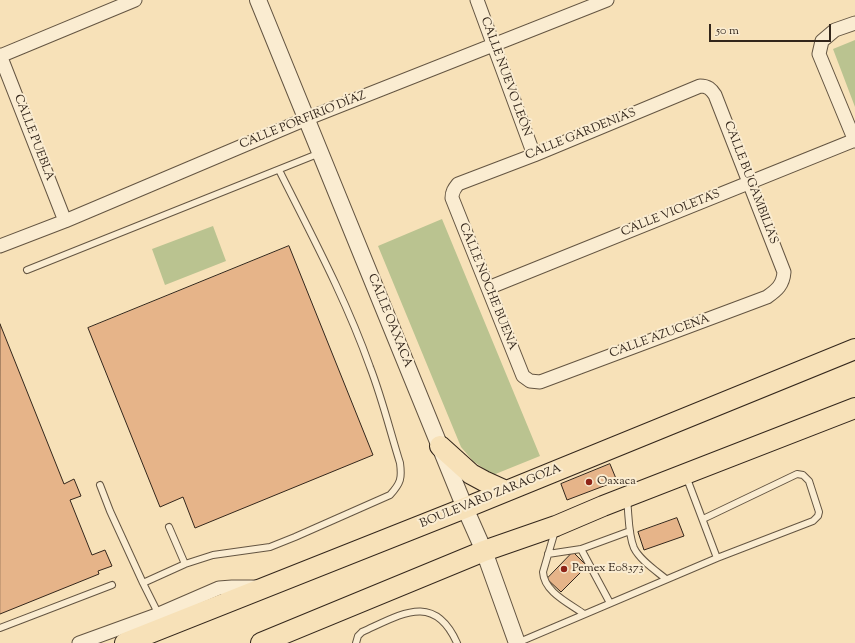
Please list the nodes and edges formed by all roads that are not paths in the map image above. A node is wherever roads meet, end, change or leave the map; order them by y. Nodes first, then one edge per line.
1 (135, 0) edge
2 (258, 0) edge
3 (477, 0) edge
4 (607, 0) edge
5 (855, 23) edge
6 (494, 45) junction
7 (0, 56) edge
8 (715, 95) joint
9 (306, 119) junction
10 (855, 141) edge
11 (320, 153) junction
12 (534, 155) junction
13 (279, 170) junction
14 (750, 183) junction
15 (452, 198) joint
16 (65, 221) junction
17 (0, 246) edge
18 (27, 270) dead end
19 (784, 272) joint
20 (488, 288) junction
21 (855, 349) edge
22 (523, 376) joint
23 (855, 408) edge
24 (440, 446) junction
25 (685, 475) junction
26 (100, 485) dead end
27 (506, 491) junction
28 (627, 497) junction
29 (465, 508) junction
30 (703, 519) junction
31 (556, 526) junction
32 (169, 527) dead end
33 (630, 531) junction
34 (582, 549) junction
35 (484, 551) junction
36 (548, 554) junction
37 (717, 558) junction
38 (185, 564) junction
39 (666, 579) junction
40 (143, 583) junction
41 (112, 584) dead end
42 (610, 603) junction
43 (584, 614) junction
44 (162, 620) junction
45 (0, 628) edge
46 (79, 643) edge
47 (126, 643) edge
48 (261, 643) edge
49 (356, 643) edge
50 (457, 643) edge
51 (517, 643) edge

1 - 7 street
2 - 9 street, CALLE OAXACA
3 - 6 street, CALLE NUEVO LEÓN
4 - 6 street, CALLE PORFIRIO DÍAZ
5 - 10 street
6 - 9 street, CALLE PORFIRIO DÍAZ
6 - 12 street, CALLE NUEVO LEÓN
7 - 16 street, CALLE PUEBLA
8 - 12 street, CALLE GARDENIAS
8 - 14 street, CALLE BUGAMBILIAS
9 - 11 street, CALLE OAXACA
9 - 16 street, CALLE PORFIRIO DÍAZ
10 - 14 street, CALLE VIOLETAS
11 - 13 lane
11 - 24 street, CALLE OAXACA
12 - 15 street, CALLE GARDENIAS
13 - 18 lane
13 - 38 lane
14 - 19 street, CALLE BUGAMBILIAS
14 - 20 street, CALLE VIOLETAS
15 - 20 street, CALLE NOCHE BUENA
16 - 17 street, CALLE PORFIRIO DÍAZ
19 - 22 street, CALLE AZUCENA
20 - 22 street, CALLE NOCHE BUENA
21 - 27 main road, BOULEVARD ZARAGOZA
23 - 25 main road
24 - 27 main road
24 - 29 street, CALLE OAXACA
25 - 28 main road
25 - 30 lane
26 - 40 lane
27 - 29 main road, BOULEVARD ZARAGOZA
28 - 31 main road
28 - 33 lane
29 - 35 street, CALLE OAXACA
29 - 44 main road, BOULEVARD ZARAGOZA
30 - 37 lane
30 - 37 lane
31 - 35 main road
31 - 36 lane
32 - 38 lane
33 - 34 lane
33 - 39 lane
34 - 36 lane
34 - 42 lane
35 - 48 main road
35 - 51 street, CALLE OAXACA
36 - 43 lane
37 - 39 lane
38 - 40 lane
39 - 42 lane
40 - 44 lane
41 - 45 lane
42 - 43 lane
43 - 51 lane
44 - 46 street
44 - 47 main road, BOULEVARD ZARAGOZA
49 - 50 lane

